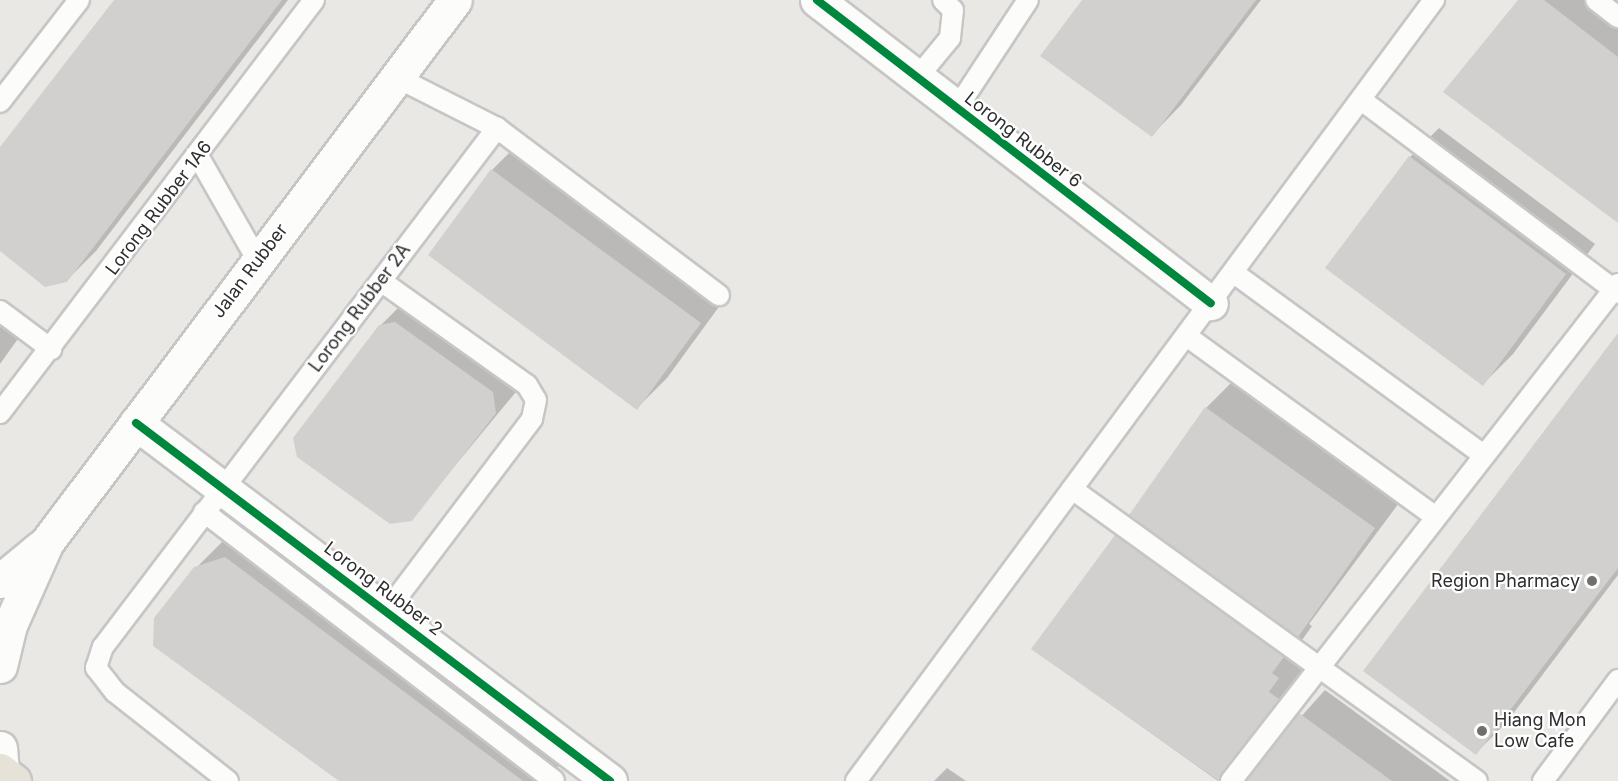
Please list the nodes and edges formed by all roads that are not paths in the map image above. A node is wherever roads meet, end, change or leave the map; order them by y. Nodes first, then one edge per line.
1 (79, 0) edge
2 (314, 0) edge
3 (455, 0) edge
4 (817, 0) edge
5 (943, 0) edge
6 (1028, 0) edge
7 (1434, 0) edge
8 (1596, 0) edge
9 (1618, 16) edge
10 (396, 77) junction
11 (917, 78) junction
12 (0, 102) edge
13 (1364, 102) junction
14 (957, 108) junction
15 (497, 128) junction
16 (198, 156) junction
17 (258, 261) junction
18 (1234, 273) junction
19 (381, 281) junction
20 (1617, 289) edge
21 (719, 295) dead end
22 (1211, 303) junction
23 (0, 311) edge
24 (1188, 337) junction
25 (51, 349) junction
26 (0, 413) edge
27 (136, 423) junction
28 (1484, 455) junction
29 (1072, 489) junction
30 (214, 501) junction
31 (1436, 517) junction
32 (47, 542) junction
33 (0, 581) edge
34 (387, 611) junction
35 (0, 666) edge
36 (1320, 667) junction
37 (1618, 680) edge
38 (228, 781) edge
39 (554, 781) edge
40 (610, 781) edge
41 (856, 781) edge
42 (1231, 781) edge
43 (1477, 781) edge
44 (1543, 781) edge

1 - 12 lane
2 - 16 lane, Lorong Rubber 1A6
3 - 10 street, Jalan Rubber
4 - 11 street, Lorong Rubber 6
5 - 11 lane
6 - 14 lane
7 - 13 lane
8 - 9 lane
10 - 15 lane
10 - 17 street, Jalan Rubber
11 - 14 street, Lorong Rubber 6
13 - 18 lane
13 - 20 lane
14 - 22 street, Lorong Rubber 6
15 - 19 lane, Lorong Rubber 2A
15 - 21 lane
16 - 17 lane
16 - 25 lane, Lorong Rubber 1A6
17 - 27 street, Jalan Rubber
18 - 22 lane
18 - 28 lane
19 - 30 lane, Lorong Rubber 2A
19 - 34 lane
20 - 28 lane
22 - 24 lane
23 - 25 lane
24 - 29 lane
24 - 31 lane
25 - 26 lane, Lorong Rubber 1A6
27 - 30 street, Lorong Rubber 2
27 - 32 street, Jalan Rubber
28 - 31 lane
29 - 36 lane
29 - 41 lane
30 - 34 street, Lorong Rubber 2
30 - 38 lane, Lorong Rubber 2A
30 - 39 lane
31 - 36 lane
32 - 33 street, Jalan Rubber
32 - 35 street, Jalan Rubber
34 - 40 street, Lorong Rubber 2
36 - 42 lane
36 - 43 lane
37 - 44 lane

